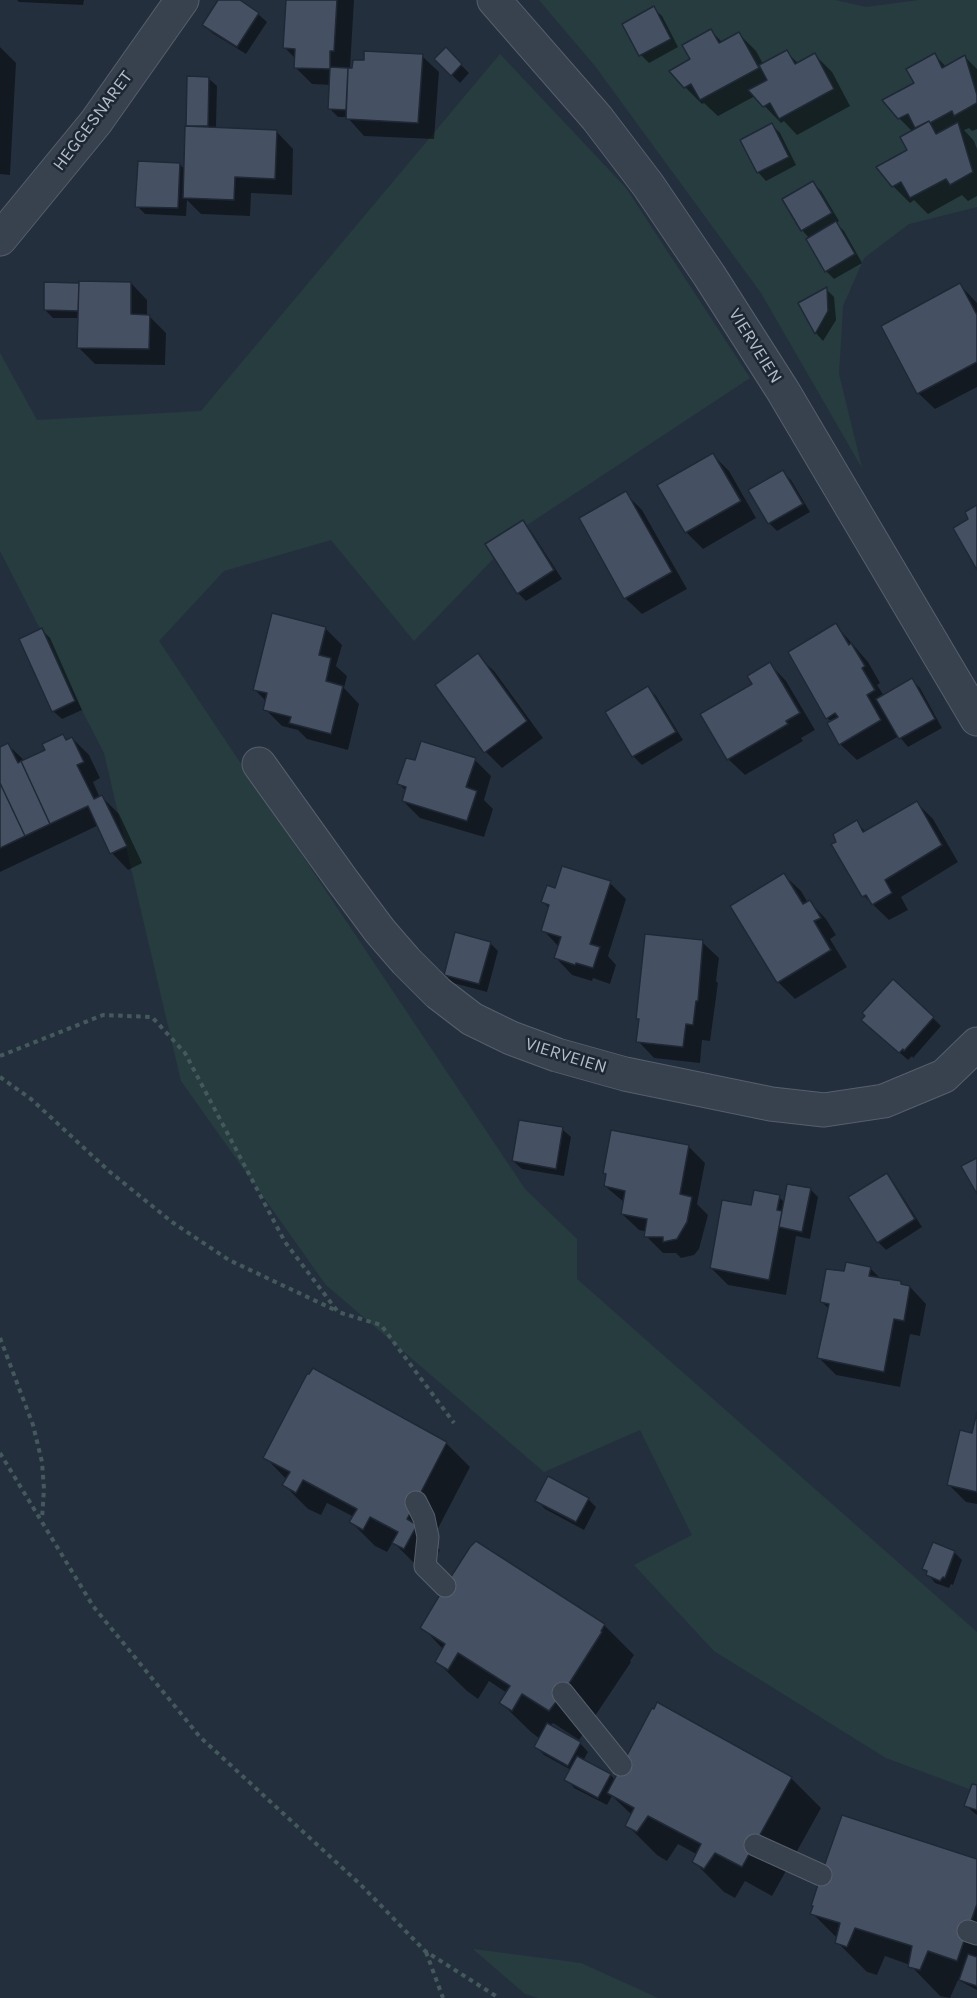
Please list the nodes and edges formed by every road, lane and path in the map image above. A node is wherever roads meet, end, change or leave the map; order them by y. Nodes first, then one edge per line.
1 (182, 0) edge
2 (494, 0) edge
3 (0, 239) edge
4 (977, 719) edge
5 (259, 764) dead end
6 (977, 1044) edge
7 (0, 1056) edge
8 (0, 1077) edge
9 (338, 1312) junction
10 (0, 1338) edge
11 (454, 1423) dead end
12 (0, 1453) edge
13 (416, 1502) dead end
14 (42, 1521) junction
15 (445, 1586) dead end
16 (563, 1693) dead end
17 (621, 1765) dead end
18 (755, 1845) dead end
19 (821, 1875) dead end
20 (426, 1951) junction
21 (443, 1998) edge
22 (499, 1998) edge

1 - 3 street, HEGGESNARET
2 - 4 street, VIERVEIEN
5 - 6 street, VIERVEIEN
7 - 9 path
8 - 9 path
9 - 11 path
10 - 14 path
12 - 14 path
13 - 15 lane
14 - 20 path
16 - 17 lane
18 - 19 lane
20 - 21 path
20 - 22 path

